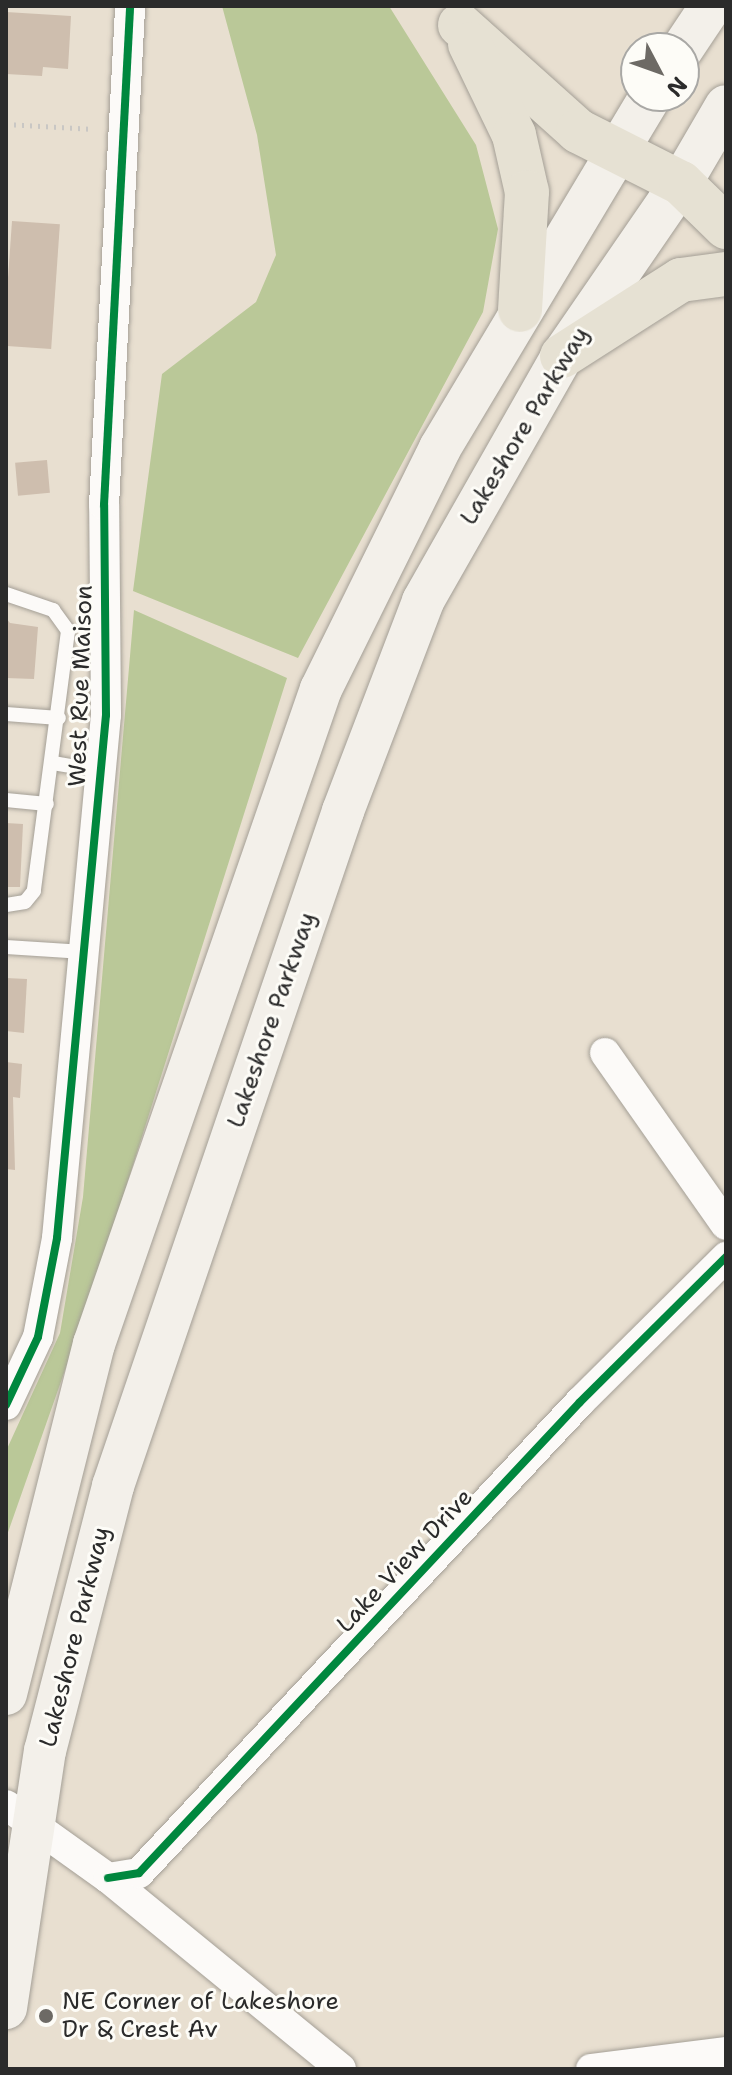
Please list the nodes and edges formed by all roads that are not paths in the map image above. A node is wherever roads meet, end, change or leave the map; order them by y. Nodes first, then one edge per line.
1 (130, 6) edge
2 (711, 6) edge
3 (454, 15) edge
4 (694, 32) edge
5 (726, 106) edge
6 (640, 112) edge
7 (615, 148) junction
8 (681, 183) junction
9 (726, 227) edge
10 (726, 274) edge
11 (520, 310) junction
12 (562, 356) junction
13 (6, 594) edge
14 (6, 714) edge
15 (59, 718) junction
16 (53, 763) junction
17 (100, 771) junction
18 (6, 800) edge
19 (47, 804) junction
20 (6, 905) edge
21 (6, 947) edge
22 (84, 952) junction
23 (605, 1053) dead end
24 (726, 1225) edge
25 (726, 1257) edge
26 (6, 1405) edge
27 (16, 1624) edge
28 (6, 1694) edge
29 (20, 1814) edge
30 (108, 1878) junction
31 (6, 2008) edge
32 (726, 2052) edge
33 (677, 2063) edge
34 (341, 2069) edge
35 (591, 2069) edge

1 - 17 street, West Rue Maison
2 - 4 main road
3 - 7 highway
3 - 11 highway
5 - 8 main road, Lakeshore Parkway
6 - 7 main road
7 - 8 highway
7 - 11 main road
8 - 9 highway
8 - 12 main road, Lakeshore Parkway
10 - 12 highway
11 - 27 main road
12 - 29 main road, Lakeshore Parkway
13 - 15 lane
14 - 15 lane
15 - 16 lane
16 - 17 lane
16 - 19 lane
17 - 22 street, West Rue Maison
18 - 19 lane
19 - 20 lane
21 - 22 lane
22 - 26 street, West Rue Maison
23 - 24 street
25 - 30 street, Lake View Drive
27 - 28 main road
29 - 30 street
29 - 31 main road, Lakeshore Parkway
30 - 34 street
32 - 33 street
33 - 35 street

